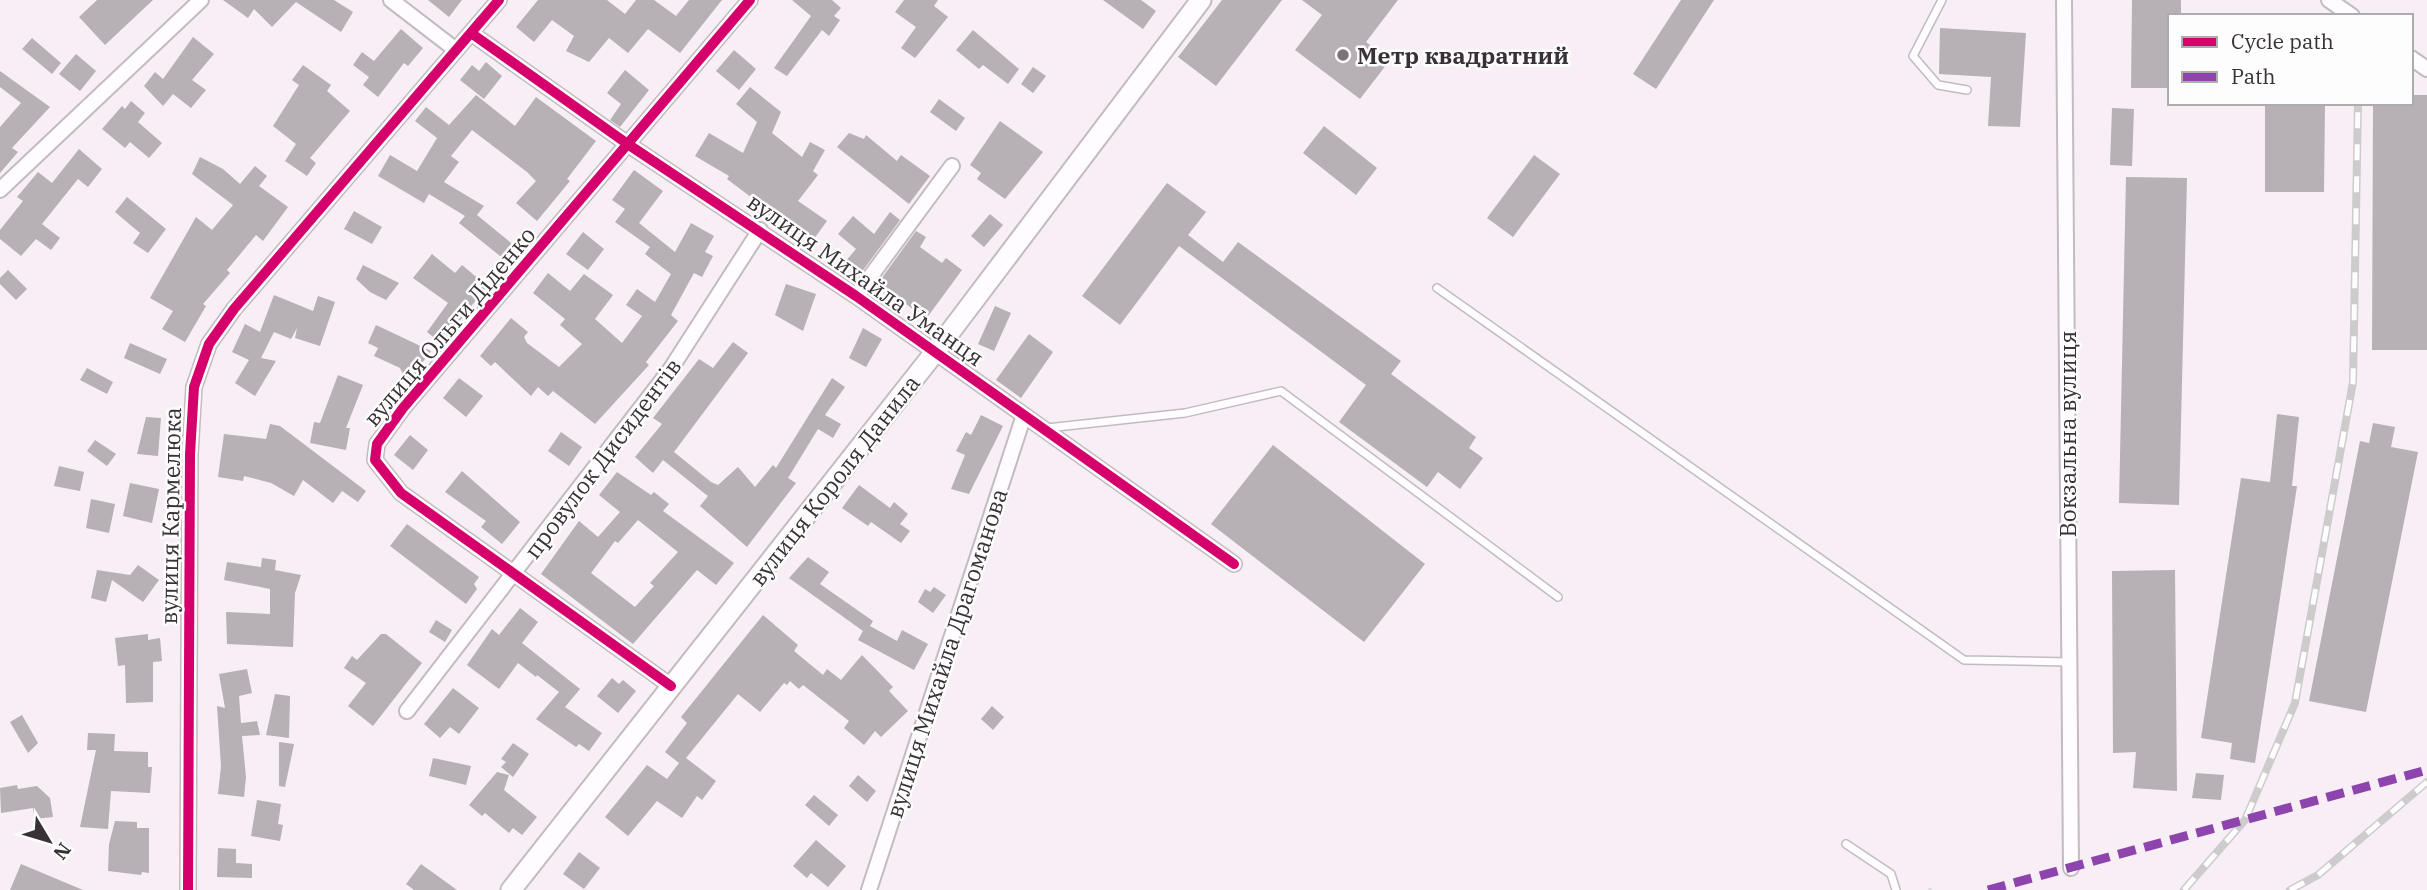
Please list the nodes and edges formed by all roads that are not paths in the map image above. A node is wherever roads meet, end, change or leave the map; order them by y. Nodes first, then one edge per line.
1 (201, 0) edge
2 (391, 0) edge
3 (499, 0) edge
4 (750, 0) edge
5 (1201, 0) edge
6 (1942, 0) edge
7 (2064, 0) edge
8 (2329, 0) edge
9 (2349, 14) edge
10 (471, 33) junction
11 (456, 50) junction
12 (1967, 90) dead end
13 (629, 145) junction
14 (952, 166) dead end
15 (0, 190) edge
16 (760, 230) junction
17 (1437, 288) dead end
18 (856, 296) junction
19 (935, 352) junction
20 (1024, 415) junction
21 (1043, 429) junction
22 (1234, 565) dead end
23 (515, 575) junction
24 (1558, 597) dead end
25 (2069, 662) junction
26 (671, 686) junction
27 (407, 711) dead end
28 (1846, 844) dead end
29 (2071, 868) dead end
30 (188, 890) edge
31 (511, 890) edge
32 (869, 890) edge
33 (1896, 890) edge

1 - 15 street
2 - 11 street
3 - 10 street, вулиця Кармелюка
4 - 13 street, вулиця Ольги Діденко
5 - 19 main road, вулиця Короля Данила
6 - 12 lane
7 - 25 street, Вокзальна вулиця
8 - 9 street
10 - 11 street, вулиця Кармелюка
10 - 13 street, вулиця Михайла Уманця
11 - 30 street, вулиця Кармелюка
13 - 16 street, вулиця Михайла Уманця
13 - 23 street, вулиця Ольги Діденко
14 - 18 street
16 - 18 street, вулиця Михайла Уманця
16 - 23 street, провулок Дисидентів
17 - 25 lane
18 - 19 street, вулиця Михайла Уманця
19 - 20 street, вулиця Михайла Уманця
19 - 26 main road, вулиця Короля Данила
20 - 21 street, вулиця Михайла Уманця
20 - 32 street, вулиця Михайла Драгоманова
21 - 22 street, вулиця Михайла Уманця
21 - 24 lane
23 - 26 street, вулиця Ольги Діденко
23 - 27 street, провулок Дисидентів
25 - 29 street, Вокзальна вулиця
26 - 31 main road, вулиця Короля Данила
28 - 33 lane

